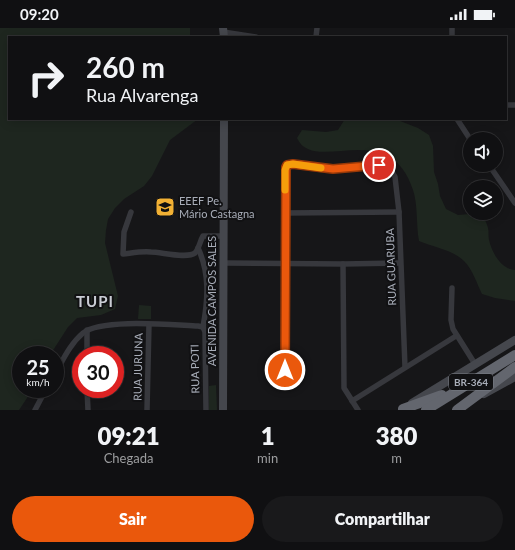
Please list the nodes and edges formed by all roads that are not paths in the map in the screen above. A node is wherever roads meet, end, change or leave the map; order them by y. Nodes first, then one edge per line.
1 (223, 32) edge
2 (249, 36) edge
3 (224, 120) edge
4 (458, 120) edge
5 (465, 132) edge
6 (494, 172) edge
7 (515, 203) edge
8 (131, 212) dead end
9 (399, 212) junction
10 (285, 213) junction
11 (224, 236) junction
12 (198, 248) junction
13 (224, 263) junction
14 (284, 263) junction
15 (400, 263) junction
16 (343, 264) junction
17 (452, 288) dead end
18 (149, 324) junction
19 (203, 327) junction
20 (87, 330) junction
21 (456, 336) junction
22 (515, 340) edge
23 (87, 346) edge
24 (515, 354) edge
25 (64, 357) edge
26 (515, 362) edge
27 (475, 364) junction
28 (405, 367) junction
29 (515, 367) edge
30 (285, 370) dead end
31 (515, 377) edge
32 (459, 390) junction
33 (41, 398) edge
34 (88, 398) edge
35 (352, 401) junction
36 (35, 410) edge
37 (88, 410) edge
38 (147, 410) edge
39 (206, 410) edge
40 (223, 410) edge
41 (358, 410) edge
42 (402, 410) edge
43 (426, 410) edge
44 (438, 410) edge
45 (457, 410) edge

1 - 2 street
3 - 11 street, AVENIDA CAMPOS SALES
4 - 5 street
6 - 7 street
8 - 12 street
9 - 10 street
9 - 10 street, RUA GUARUBA
9 - 15 street, RUA GUARUBA
10 - 14 street
11 - 12 street
11 - 13 street, AVENIDA CAMPOS SALES
12 - 19 street, RUA POTI
13 - 14 street
13 - 40 street, AVENIDA CAMPOS SALES
14 - 16 street
14 - 30 street
15 - 16 street
15 - 28 street, RUA GUARUBA
16 - 35 street
17 - 21 street
18 - 19 street
18 - 20 street
18 - 38 street, RUA JURUNA
19 - 39 street, RUA POTI
20 - 23 street
20 - 25 street
21 - 27 street
21 - 28 street
22 - 27 street
24 - 32 highway, BR-364
26 - 44 highway, BR-364
27 - 42 street
28 - 35 street
29 - 45 highway
31 - 45 street
32 - 42 highway
32 - 43 highway, BR-364
33 - 36 street
34 - 37 street
35 - 41 street

